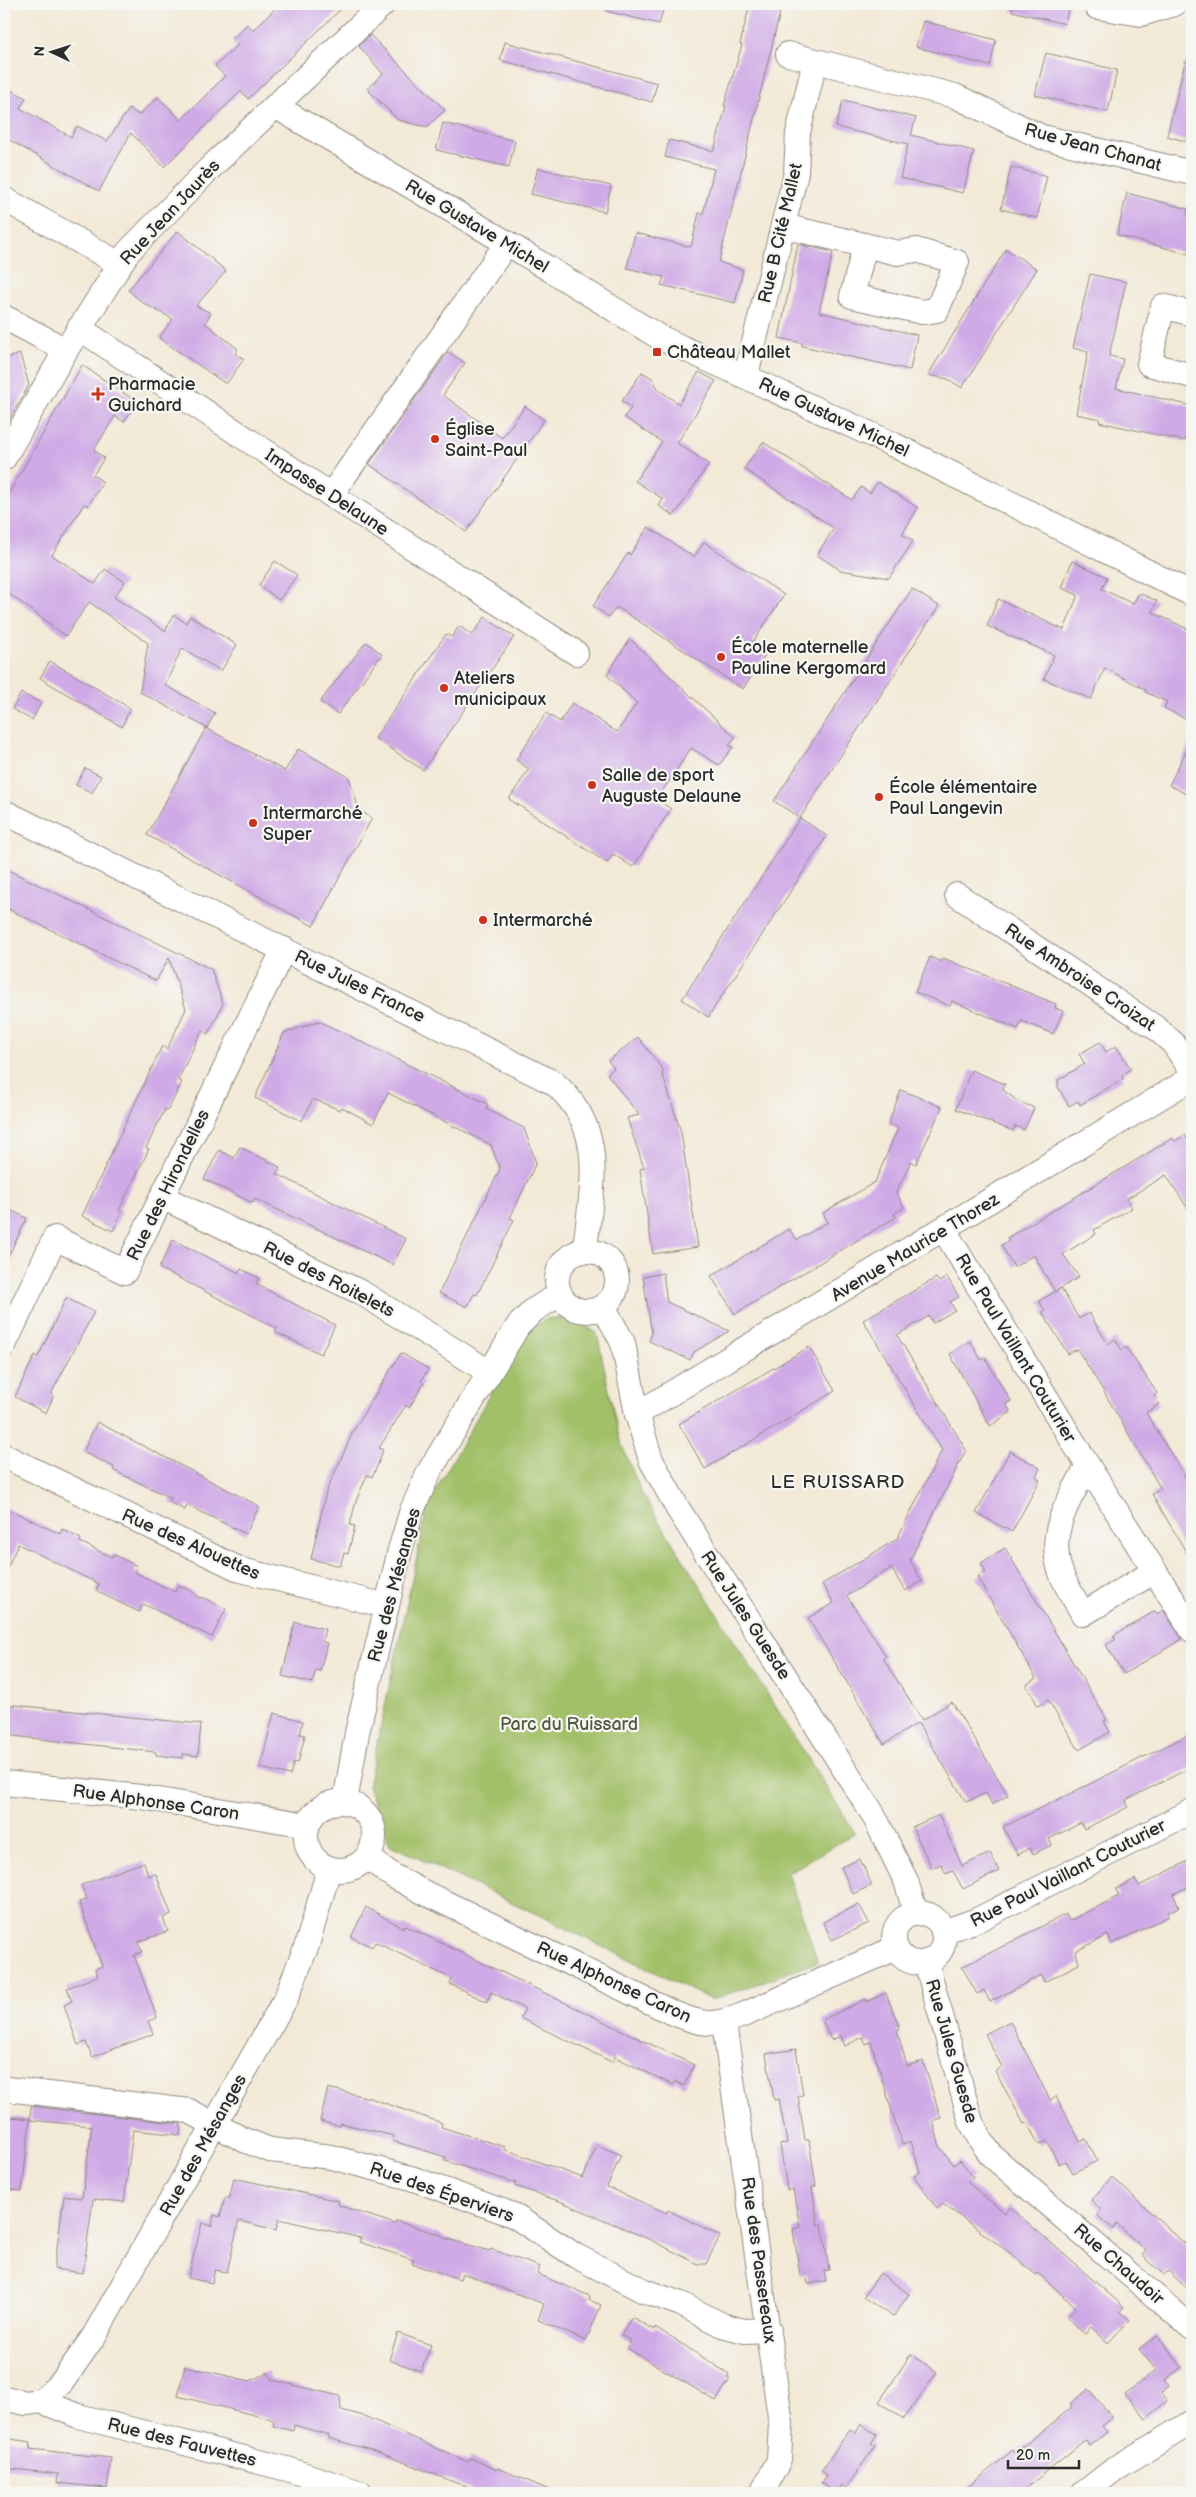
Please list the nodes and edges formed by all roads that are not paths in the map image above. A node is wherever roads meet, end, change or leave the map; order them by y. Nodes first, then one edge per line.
1 (383, 4) edge
2 (1174, 4) edge
3 (1097, 7) dead end
4 (788, 54) dead end
5 (815, 61) junction
6 (275, 106) junction
7 (1192, 173) edge
8 (4, 199) edge
9 (783, 226) junction
10 (507, 242) junction
11 (866, 245) dead end
12 (120, 264) junction
13 (1192, 314) edge
14 (4, 317) edge
15 (79, 328) junction
16 (66, 350) junction
17 (746, 375) junction
18 (1192, 376) edge
19 (4, 458) edge
20 (331, 495) junction
21 (1192, 594) edge
22 (576, 653) dead end
23 (4, 812) edge
24 (957, 895) dead end
25 (284, 949) junction
26 (1192, 1071) edge
27 (1192, 1078) edge
28 (162, 1197) junction
29 (944, 1230) junction
30 (585, 1250) junction
31 (560, 1294) junction
32 (603, 1306) junction
33 (4, 1344) edge
34 (489, 1372) junction
35 (637, 1414) junction
36 (4, 1456) edge
37 (1088, 1466) junction
38 (1155, 1571) junction
39 (387, 1606) junction
40 (1192, 1630) edge
41 (4, 1783) edge
42 (345, 1802) junction
43 (1192, 1811) edge
44 (307, 1825) junction
45 (367, 1857) junction
46 (329, 1869) junction
47 (916, 1914) junction
48 (943, 1932) junction
49 (896, 1948) junction
50 (926, 1962) junction
51 (724, 2022) junction
52 (7, 2089) dead end
53 (215, 2124) junction
54 (1068, 2220) joint
55 (1192, 2328) edge
56 (769, 2330) junction
57 (4, 2398) edge
58 (41, 2401) junction
59 (1192, 2422) edge
60 (360, 2493) edge
61 (762, 2493) edge
62 (1084, 2493) edge

1 - 6 street, Rue Jean Jaurès
2 - 3 street
4 - 5 street
5 - 7 street, Rue Jean Chanat
5 - 9 street, Rue B Cité Mallet
6 - 10 street, Rue Gustave Michel
6 - 12 street, Rue Jean Jaurès
8 - 12 street
9 - 11 street
9 - 17 street, Rue B Cité Mallet
10 - 17 street, Rue Gustave Michel
10 - 20 street
12 - 15 street, Rue Jean Jaurès
13 - 18 street
14 - 16 street
15 - 16 street, Rue Jean Jaurès
15 - 20 street, Impasse Delaune
16 - 19 street, Rue Jean Jaurès
17 - 21 street, Rue Gustave Michel
20 - 22 street, Impasse Delaune
23 - 25 street, Rue Jules France
24 - 26 street, Rue Ambroise Croizat
25 - 28 street, Rue des Hirondelles
25 - 30 street, Rue Jules France
27 - 29 street, Avenue Maurice Thorez
28 - 33 street, Rue des Hirondelles
28 - 34 street, Rue des Roitelets
29 - 35 street, Avenue Maurice Thorez
29 - 37 street, Rue Paul Vaillant Couturier
30 - 31 street
30 - 32 street
31 - 32 street
31 - 34 street, Rue des Mésanges
32 - 35 street, Rue Jules Guesde
34 - 39 street, Rue des Mésanges
35 - 47 street, Rue Jules Guesde
36 - 39 street, Rue des Alouettes
37 - 38 street, Rue Paul Vaillant Couturier
37 - 38 street
38 - 40 street, Rue Paul Vaillant Couturier
39 - 42 street, Rue des Mésanges
41 - 44 street, Rue Alphonse Caron
42 - 44 street
42 - 45 street
43 - 48 street, Rue Paul Vaillant Couturier
44 - 46 street
45 - 46 street
45 - 51 street, Rue Alphonse Caron
46 - 53 street, Rue des Mésanges
47 - 48 street
47 - 49 street
48 - 50 street
49 - 50 street
49 - 51 street, Rue Alphonse Caron
50 - 54 street, Rue Jules Guesde
51 - 56 street, Rue des Passereaux
52 - 53 street, Rue des Éperviers
53 - 56 street, Rue des Éperviers
53 - 58 street, Rue des Mésanges
54 - 55 street, Rue Chaudoir
56 - 61 street, Rue des Passereaux
57 - 58 street, Rue des Fauvettes
58 - 60 street, Rue des Fauvettes
59 - 62 street

